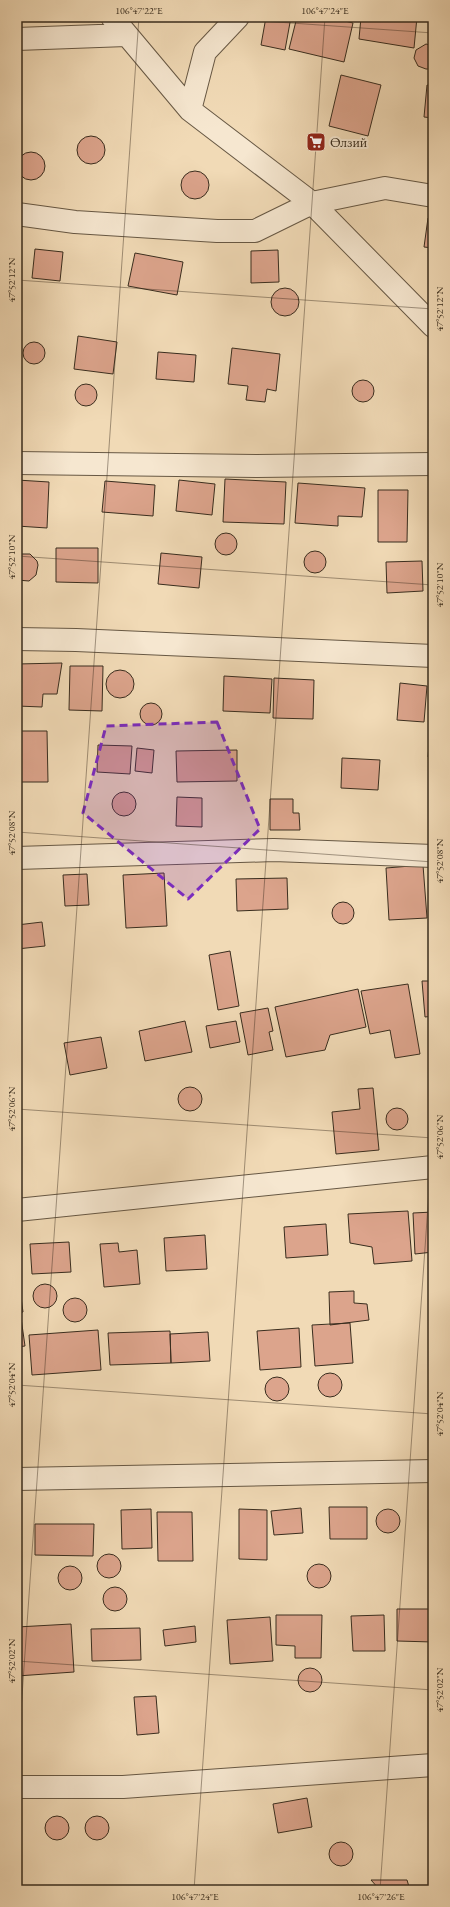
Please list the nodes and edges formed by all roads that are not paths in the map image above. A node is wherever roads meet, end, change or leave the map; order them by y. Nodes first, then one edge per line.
1 (112, 17) edge
2 (238, 17) edge
3 (126, 35) junction
4 (17, 39) edge
5 (190, 110) junction
6 (433, 196) edge
7 (312, 203) junction
8 (17, 214) edge
9 (433, 326) edge
10 (17, 463) edge
11 (433, 464) edge
12 (17, 639) edge
13 (433, 656) edge
14 (433, 856) edge
15 (17, 858) edge
16 (433, 1167) edge
17 (17, 1210) edge
18 (433, 1471) edge
19 (17, 1479) edge
20 (433, 1765) edge
21 (17, 1787) edge

1 - 3 street
2 - 5 street
3 - 4 street
3 - 5 street
5 - 7 street
6 - 7 street
7 - 8 street
7 - 9 street
10 - 11 street
12 - 13 street
14 - 15 street
16 - 17 street
18 - 19 street
20 - 21 street

